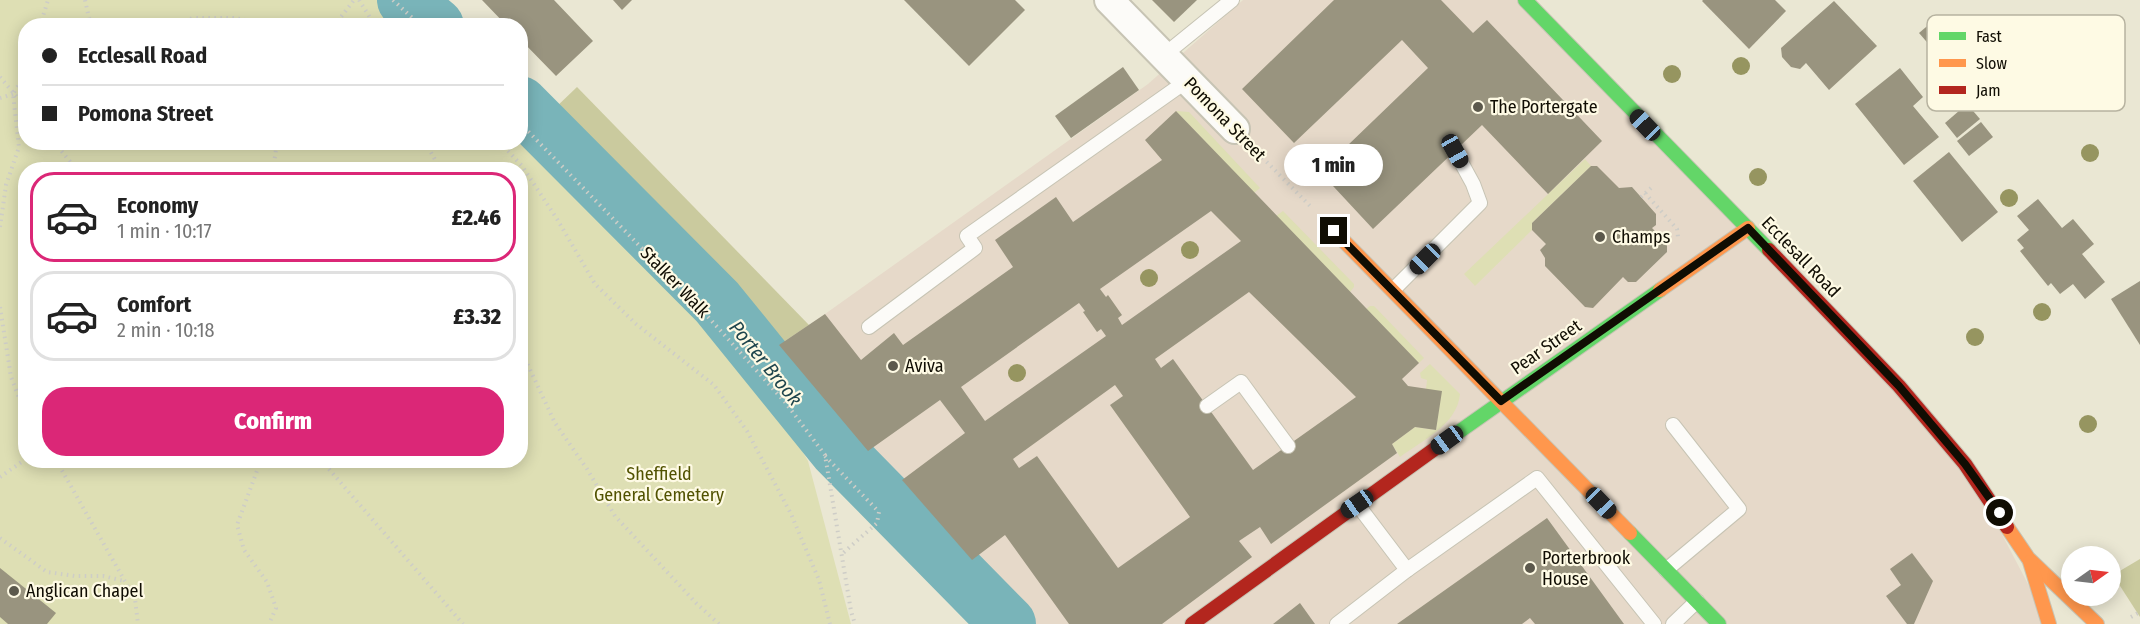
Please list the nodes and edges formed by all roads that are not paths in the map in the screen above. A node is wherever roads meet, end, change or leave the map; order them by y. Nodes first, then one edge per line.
1 (1109, 0) edge
2 (1232, 0) edge
3 (1525, 0) edge
4 (1163, 56) junction
5 (1188, 80) junction
6 (1235, 129) road end
7 (1455, 151) dead end
8 (1748, 228) junction
9 (1334, 231) road end
10 (1392, 290) junction
11 (869, 327) dead end
12 (1501, 401) junction
13 (1207, 406) dead end
14 (1674, 425) dead end
15 (1288, 446) dead end
16 (1357, 504) junction
17 (2028, 558) junction
18 (1407, 570) junction
19 (1666, 570) junction
20 (1697, 601) junction
21 (1195, 623) edge
22 (1337, 624) edge
23 (1654, 624) edge
24 (1673, 624) edge
25 (1719, 624) edge
26 (2049, 624) edge
27 (2097, 624) edge

1 - 4 street, Pomona Street
2 - 4 lane
3 - 8 street, Ecclesall Road
4 - 5 street, Pomona Street
5 - 6 street, Pomona Street
5 - 11 lane
7 - 10 lane
8 - 12 street, Pear Street
8 - 17 street, Ecclesall Road
9 - 10 street
10 - 12 street
12 - 16 street, Pear Street
12 - 19 street
13 - 15 lane
14 - 19 lane
16 - 18 lane
16 - 21 street, Pear Street
17 - 26 street, Ecclesall Road
17 - 27 street, Ecclesall Road
18 - 22 lane
18 - 23 lane
19 - 20 street
20 - 24 lane
20 - 25 street

